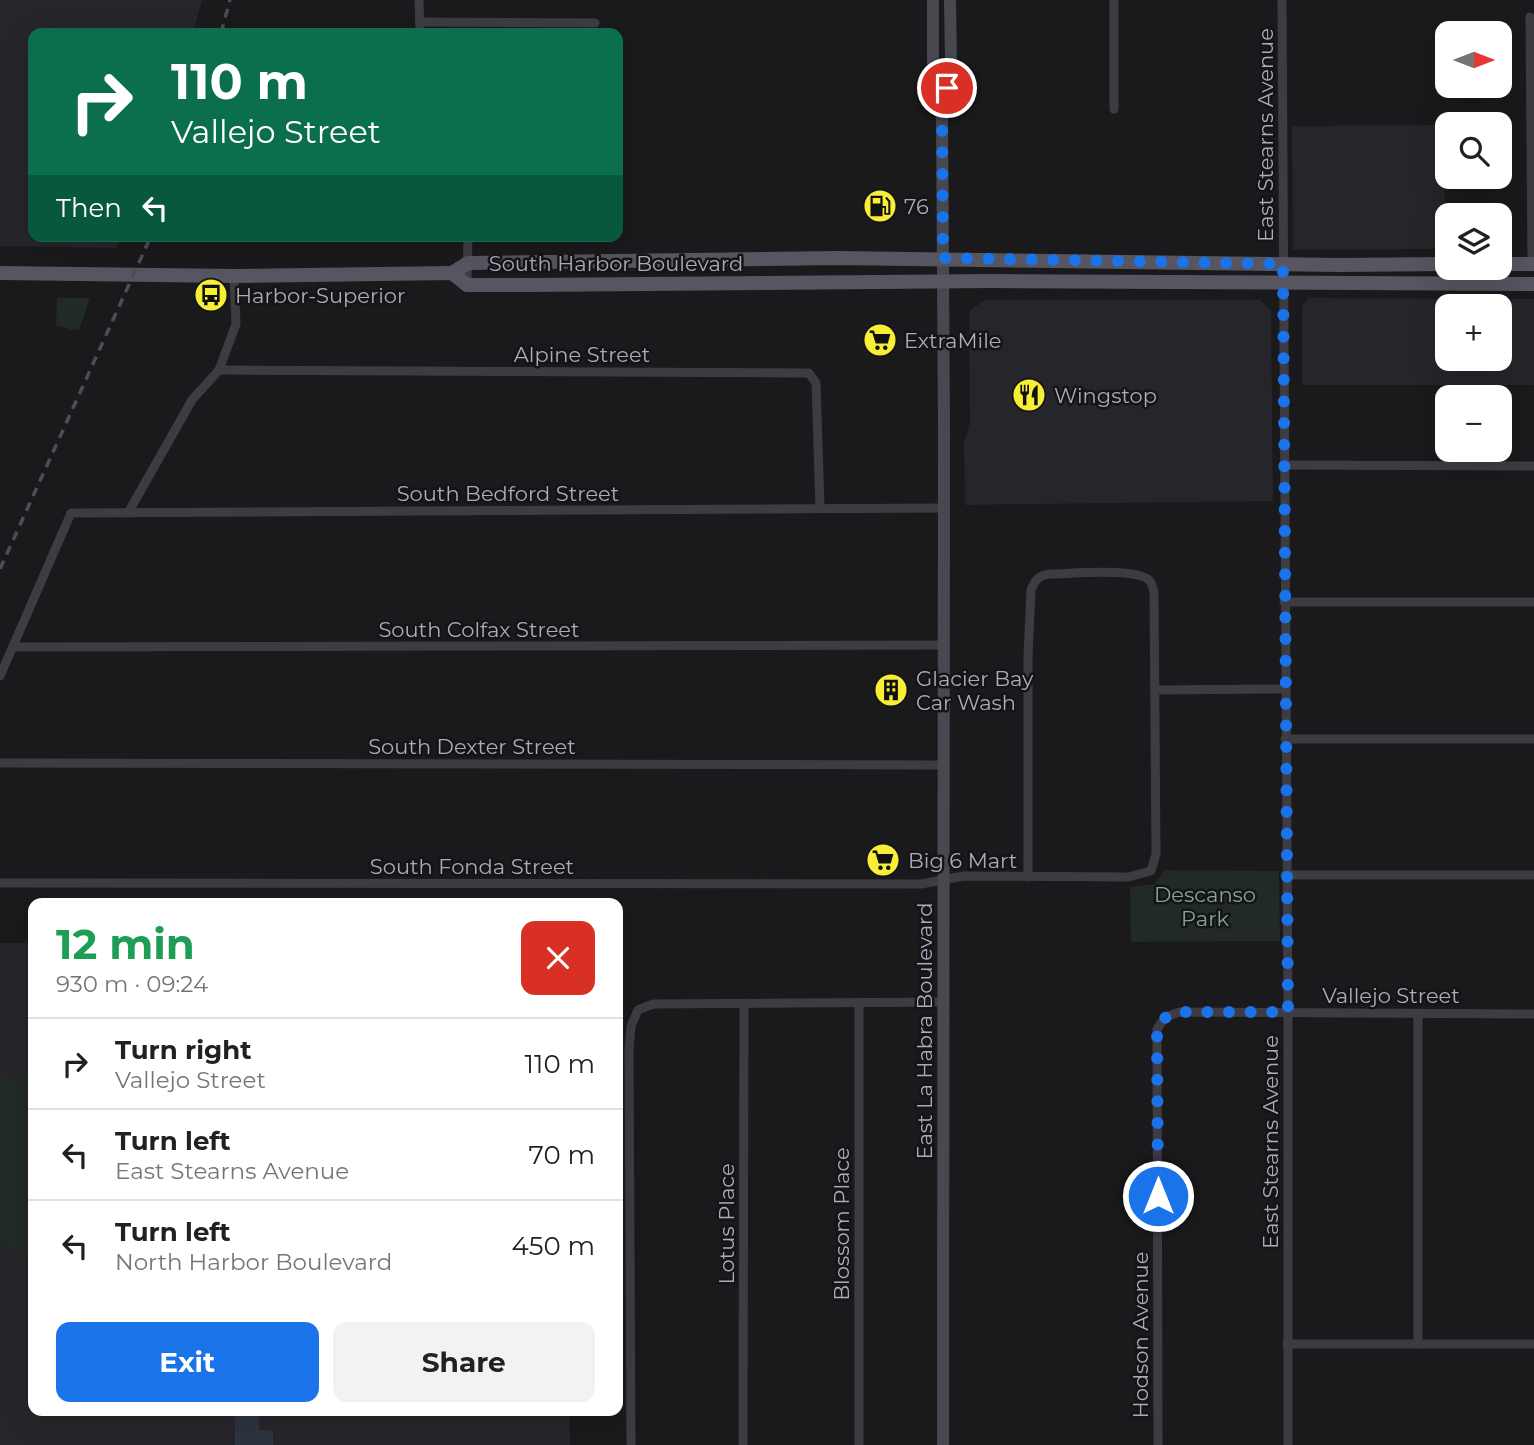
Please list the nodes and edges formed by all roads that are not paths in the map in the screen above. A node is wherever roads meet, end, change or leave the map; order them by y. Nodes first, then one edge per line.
1 (419, 0) edge
2 (933, 0) edge
3 (950, 0) edge
4 (1114, 0) edge
5 (1282, 0) edge
6 (1530, 17) dead end
7 (420, 22) junction
8 (595, 23) dead end
9 (420, 28) edge
10 (1114, 109) dead end
11 (942, 113) junction
12 (468, 242) edge
13 (943, 258) junction
14 (468, 263) junction
15 (1283, 264) junction
16 (1435, 264) edge
17 (1512, 264) edge
18 (1533, 264) edge
19 (0, 273) edge
20 (452, 273) junction
21 (234, 276) junction
22 (943, 282) junction
23 (1282, 283) junction
24 (1534, 284) edge
25 (467, 285) junction
26 (219, 370) junction
27 (1283, 466) junction
28 (1534, 466) edge
29 (820, 508) junction
30 (944, 508) junction
31 (128, 513) junction
32 (1284, 602) junction
33 (1534, 602) edge
34 (944, 645) junction
35 (13, 647) junction
36 (0, 676) edge
37 (1156, 690) junction
38 (1284, 690) junction
39 (1285, 739) junction
40 (1534, 739) edge
41 (0, 763) edge
42 (944, 765) junction
43 (1285, 875) junction
44 (1534, 875) edge
45 (1028, 877) junction
46 (943, 880) junction
47 (0, 883) edge
48 (943, 1002) junction
49 (744, 1003) junction
50 (859, 1003) junction
51 (1288, 1012) junction
52 (1418, 1014) junction
53 (1534, 1014) edge
54 (1166, 1017) joint
55 (1287, 1344) junction
56 (1418, 1344) junction
57 (1534, 1344) edge
58 (631, 1445) edge
59 (743, 1445) edge
60 (859, 1445) edge
61 (943, 1445) edge
62 (1158, 1445) edge
63 (1288, 1445) edge

1 - 7 street
2 - 11 main road, East La Habra Boulevard
3 - 11 main road, East La Habra Boulevard
4 - 10 street
5 - 15 street, East Stearns Avenue
6 - 18 street
7 - 8 street
7 - 9 street
11 - 13 main road, East La Habra Boulevard
12 - 14 street
13 - 14 main road
13 - 15 main road
13 - 22 main road, East La Habra Boulevard
14 - 20 main road
14 - 25 street
15 - 16 main road
15 - 23 street, East Stearns Avenue
17 - 18 main road
19 - 21 main road
20 - 21 main road
20 - 25 main road, South Harbor Boulevard
21 - 26 street
22 - 23 main road, South Harbor Boulevard
22 - 25 main road, South Harbor Boulevard
22 - 30 main road, East La Habra Boulevard
23 - 24 main road, South Harbor Boulevard
23 - 27 street, East Stearns Avenue
26 - 29 street, Alpine Street
26 - 31 street
27 - 28 street
27 - 32 street, East Stearns Avenue
29 - 30 street, South Bedford Street
29 - 31 street, South Bedford Street
30 - 34 main road, East La Habra Boulevard
31 - 35 street, South Bedford Street
32 - 33 street
32 - 38 street, East Stearns Avenue
34 - 35 street, South Colfax Street
34 - 42 main road, East La Habra Boulevard
35 - 36 street
37 - 38 street
37 - 45 street, South Fonda Street
37 - 45 street
38 - 39 street, East Stearns Avenue
39 - 40 street
39 - 43 street, East Stearns Avenue
41 - 42 street, South Dexter Street
42 - 46 main road, East La Habra Boulevard
43 - 44 street
43 - 51 street, East Stearns Avenue
45 - 46 street, South Fonda Street
46 - 47 street, South Fonda Street
46 - 48 main road, East La Habra Boulevard
48 - 50 street
48 - 61 main road, East La Habra Boulevard
49 - 50 street
49 - 58 street
49 - 59 street, Lotus Place
50 - 60 street, Blossom Place
51 - 52 street, Vallejo Street
51 - 54 street, Vallejo Street
51 - 55 street, East Stearns Avenue
52 - 53 street, Vallejo Street
52 - 56 street
54 - 62 street, Hodson Avenue
55 - 56 street
55 - 63 street, East Stearns Avenue
56 - 57 street

